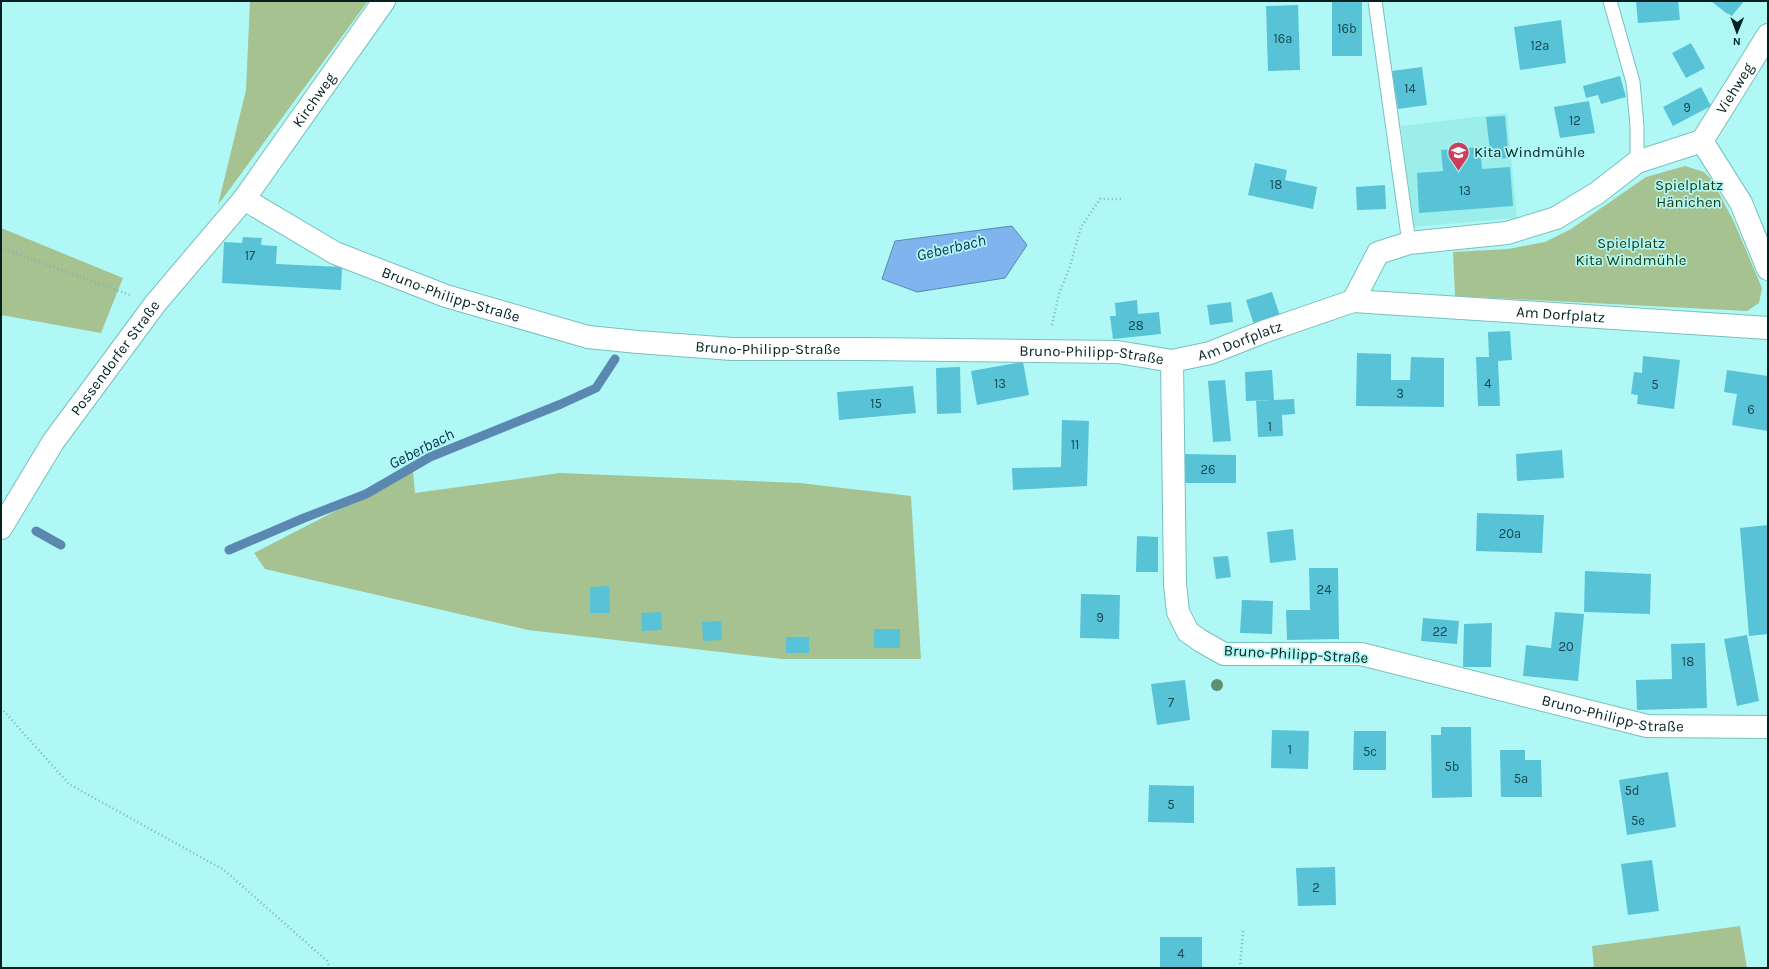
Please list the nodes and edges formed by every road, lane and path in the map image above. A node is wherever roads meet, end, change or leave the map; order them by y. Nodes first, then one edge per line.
1 (384, 1) edge
2 (1375, 1) edge
3 (1610, 1) edge
4 (1768, 35) edge
5 (1702, 141) junction
6 (1637, 162) junction
7 (244, 199) junction
8 (1123, 199) dead end
9 (1409, 243) junction
10 (1, 248) edge
11 (1768, 269) edge
12 (1353, 301) junction
13 (155, 304) junction
14 (1768, 328) edge
15 (1050, 351) junction
16 (1172, 361) junction
17 (1, 528) edge
18 (1, 708) edge
19 (1768, 727) edge
20 (1243, 930) dead end
21 (330, 968) edge
22 (1240, 968) edge

1 - 7 street, Kirchweg
2 - 9 lane
3 - 6 lane
4 - 5 street, Viehweg
5 - 6 street
5 - 11 street
6 - 9 street
7 - 13 street, Possendorfer Straße
7 - 15 street, Bruno-Philipp-Straße
8 - 15 path
9 - 12 street
10 - 13 path
12 - 14 street, Am Dorfplatz
12 - 16 street, Am Dorfplatz
13 - 17 street, Possendorfer Straße
15 - 16 street, Bruno-Philipp-Straße
16 - 19 street, Bruno-Philipp-Straße
18 - 21 path
20 - 22 path

